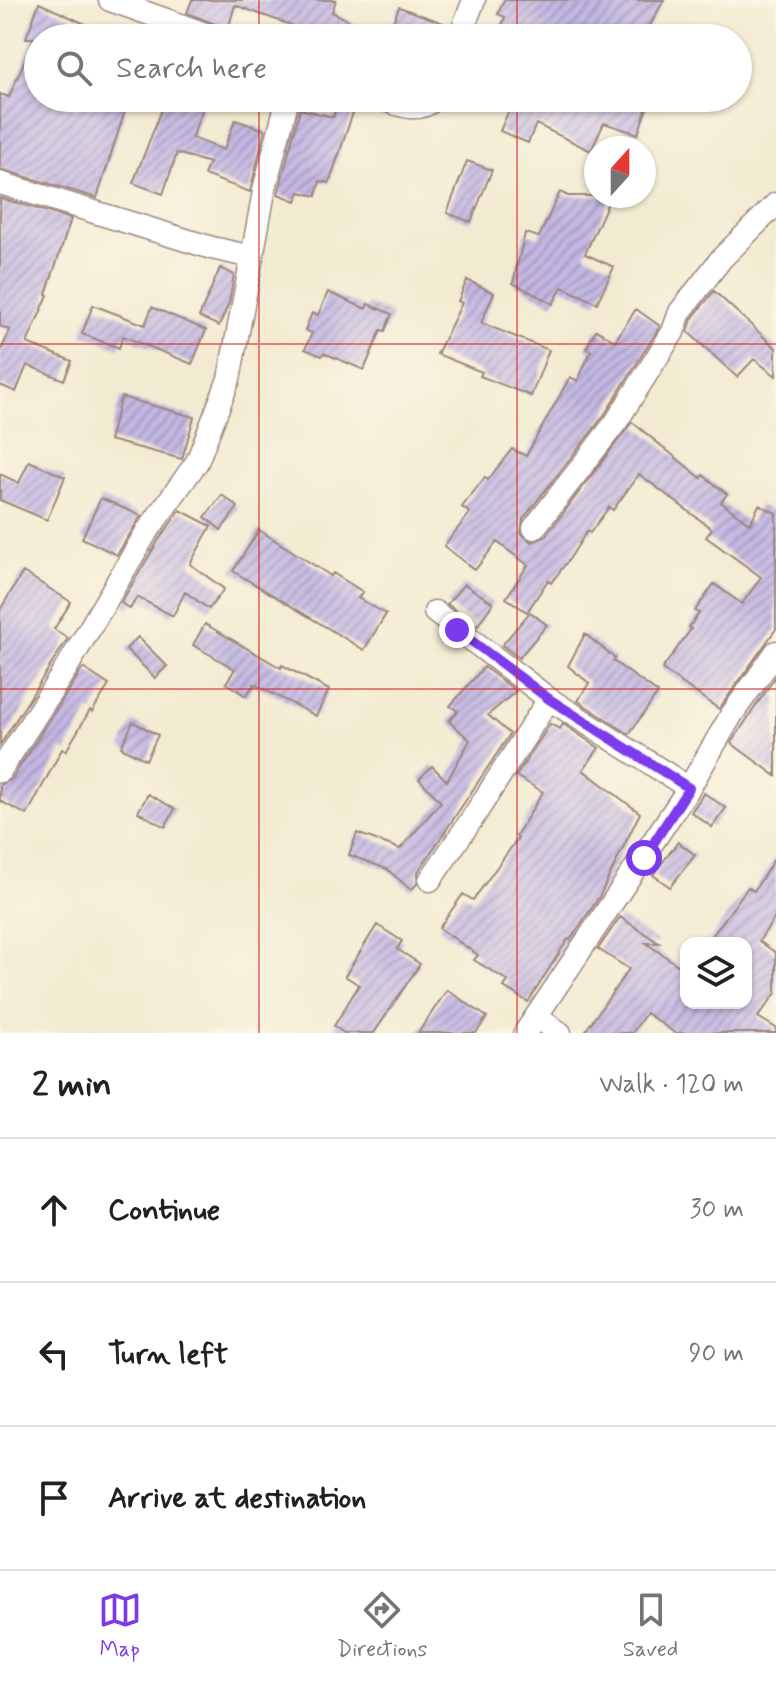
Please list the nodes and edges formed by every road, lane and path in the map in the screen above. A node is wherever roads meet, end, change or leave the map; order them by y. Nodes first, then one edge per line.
1 (110, 0) edge
2 (474, 0) edge
3 (165, 9) edge
4 (192, 24) edge
5 (465, 24) edge
6 (284, 112) edge
7 (0, 183) edge
8 (776, 204) edge
9 (252, 257) junction
10 (534, 528) dead end
11 (435, 612) dead end
12 (776, 652) edge
13 (549, 699) junction
14 (0, 771) edge
15 (689, 788) junction
16 (430, 880) dead end
17 (531, 1025) edge
18 (560, 1033) edge

1 - 3 street
2 - 5 street
3 - 4 street
6 - 9 street
7 - 9 street
8 - 10 street
9 - 14 street
11 - 13 street
12 - 15 street
13 - 15 street
13 - 16 street
15 - 17 street
17 - 18 street

